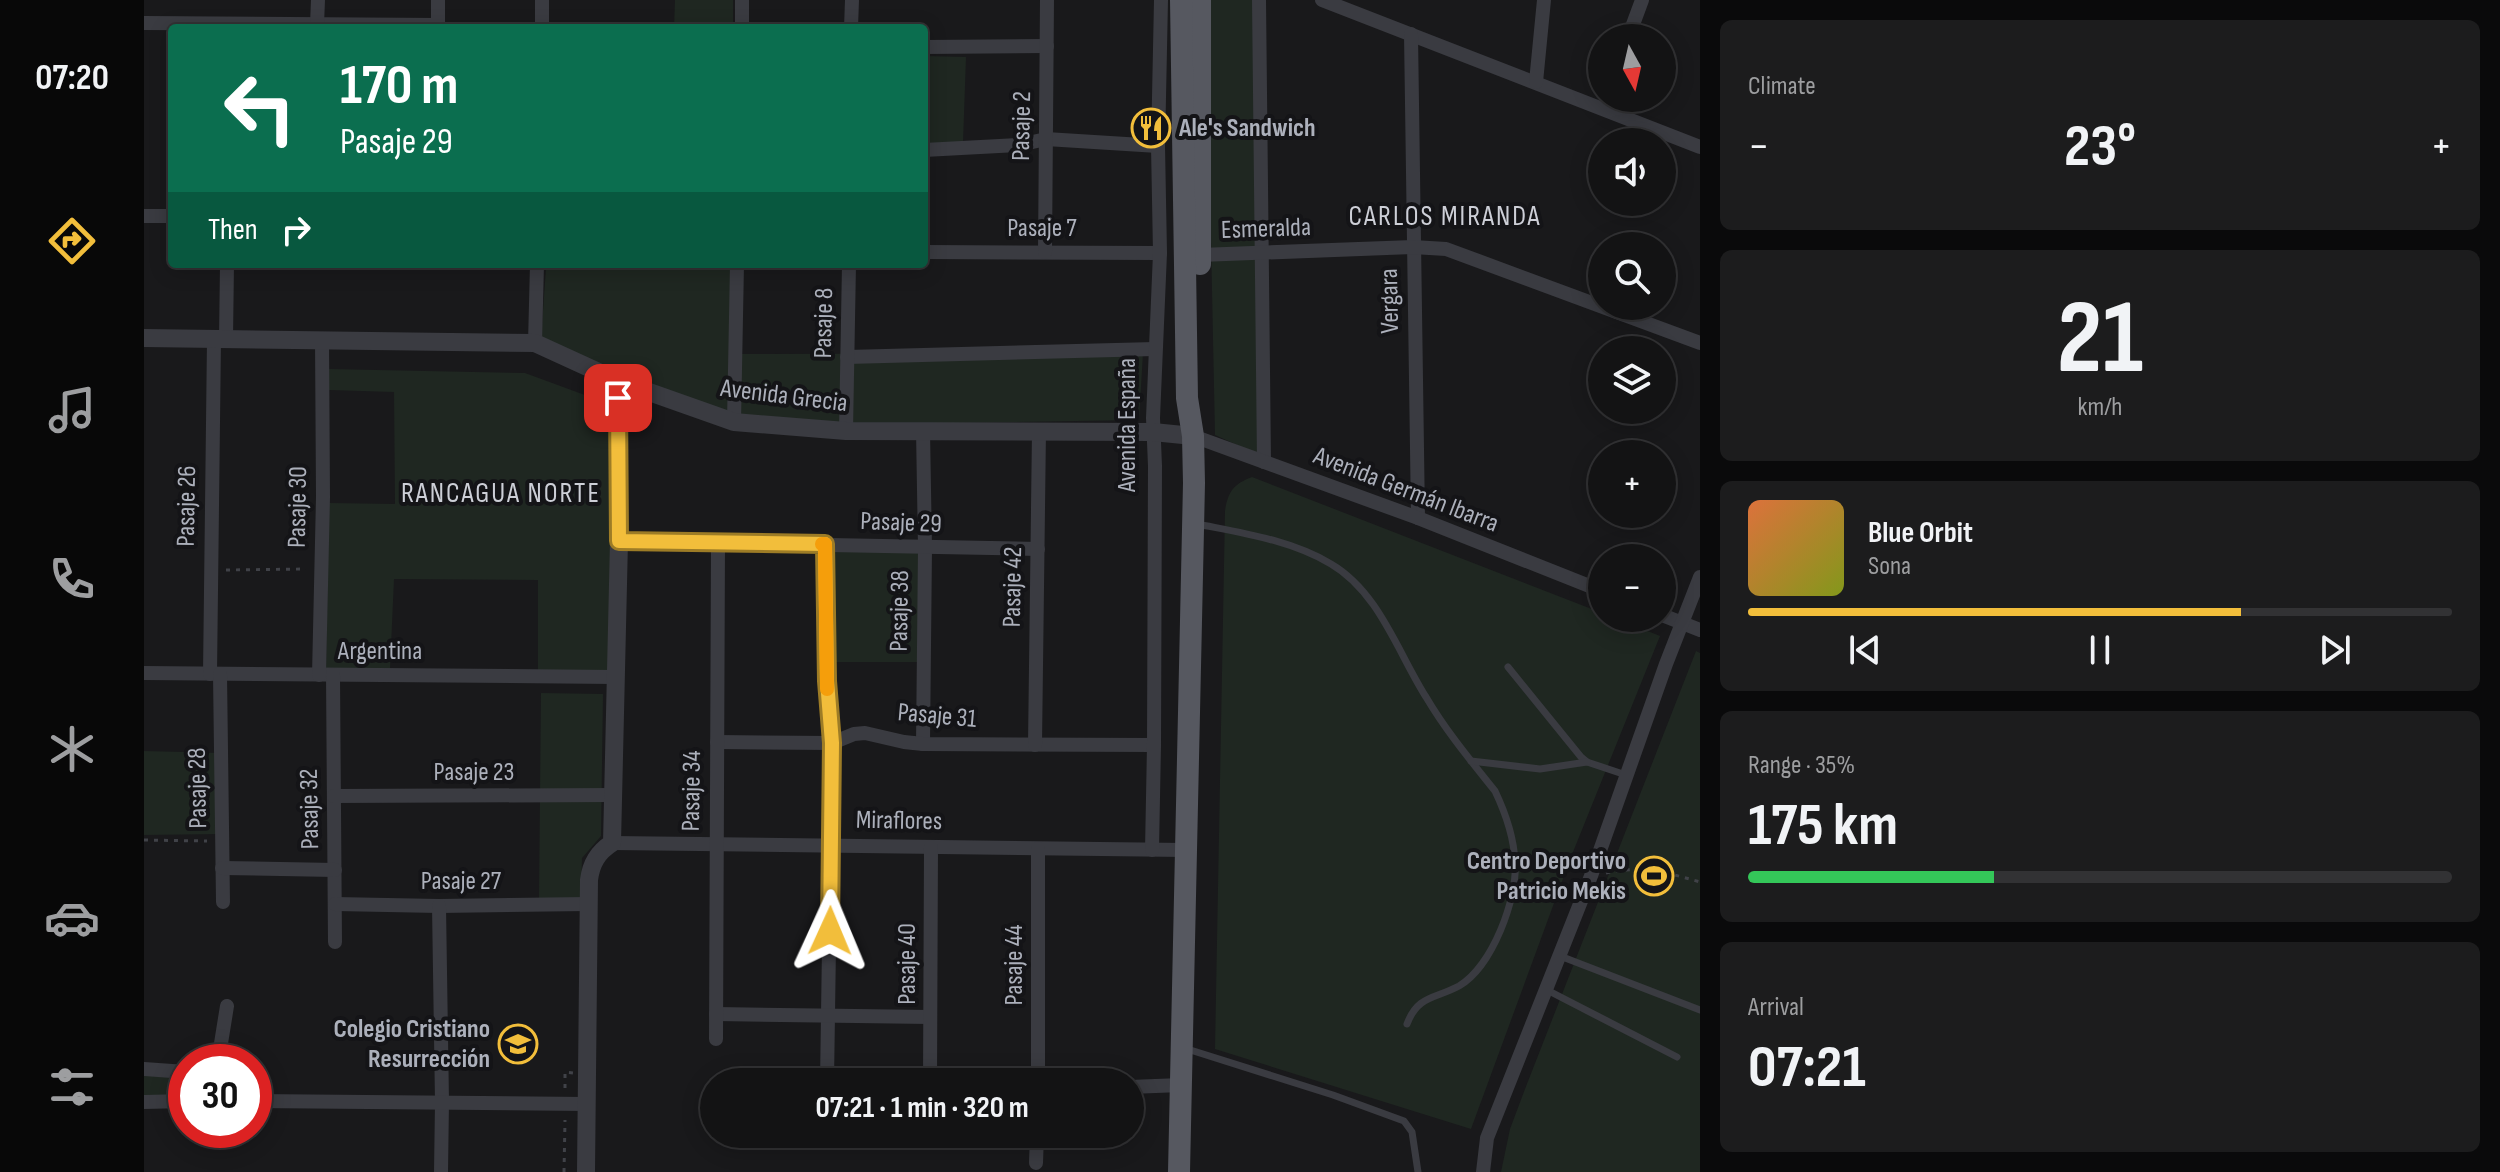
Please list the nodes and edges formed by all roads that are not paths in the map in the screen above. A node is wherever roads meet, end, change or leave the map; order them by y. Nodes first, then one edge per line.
1 (318, 0) edge
2 (438, 0) edge
3 (542, 0) edge
4 (742, 0) edge
5 (852, 0) edge
6 (1047, 0) edge
7 (1161, 0) edge
8 (1181, 0) edge
9 (1200, 0) edge
10 (1259, 0) edge
11 (1322, 0) edge
12 (1544, 0) edge
13 (1642, 0) edge
14 (1347, 4) edge
15 (144, 23) edge
16 (173, 24) edge
17 (317, 24) edge
18 (438, 24) edge
19 (542, 24) edge
20 (742, 24) edge
21 (851, 24) edge
22 (1633, 24) edge
23 (1411, 34) junction
24 (1047, 46) junction
25 (928, 47) edge
26 (1536, 82) junction
27 (1588, 98) edge
28 (1624, 112) edge
29 (1046, 139) junction
30 (1158, 146) junction
31 (1700, 147) edge
32 (928, 150) edge
33 (144, 216) edge
34 (168, 216) edge
35 (1413, 247) junction
36 (928, 252) edge
37 (1045, 252) junction
38 (1160, 253) junction
39 (1260, 253) junction
40 (1200, 255) junction
41 (227, 268) edge
42 (537, 268) edge
43 (737, 268) edge
44 (849, 268) edge
45 (144, 338) edge
46 (220, 339) junction
47 (322, 340) junction
48 (535, 343) junction
49 (1700, 343) edge
50 (1155, 349) junction
51 (847, 357) junction
52 (618, 381) junction
53 (734, 422) junction
54 (923, 430) junction
55 (1039, 430) junction
56 (846, 431) junction
57 (1153, 432) junction
58 (1193, 436) junction
59 (1264, 462) junction
60 (1418, 518) junction
61 (1193, 523) junction
62 (619, 541) junction
63 (718, 543) junction
64 (825, 544) junction
65 (925, 548) junction
66 (1038, 549) junction
67 (1700, 577) edge
68 (1588, 585) edge
69 (1676, 620) edge
70 (1683, 623) junction
71 (1700, 630) edge
72 (1508, 667) dead end
73 (144, 673) edge
74 (215, 674) junction
75 (326, 675) junction
76 (615, 677) junction
77 (717, 742) junction
78 (832, 743) junction
79 (923, 744) junction
80 (1035, 745) junction
81 (1154, 745) junction
82 (1471, 761) junction
83 (1587, 762) junction
84 (1626, 775) junction
85 (613, 795) junction
86 (334, 796) junction
87 (612, 843) junction
88 (715, 844) junction
89 (832, 846) junction
90 (931, 847) junction
91 (1038, 849) junction
92 (1152, 850) junction
93 (1185, 850) junction
94 (222, 868) junction
95 (335, 870) junction
96 (223, 902) dead end
97 (335, 904) junction
98 (588, 904) junction
99 (439, 906) junction
100 (335, 942) dead end
101 (1558, 955) junction
102 (1545, 989) junction
103 (227, 1006) dead end
104 (1700, 1010) edge
105 (716, 1014) junction
106 (828, 1016) junction
107 (930, 1017) junction
108 (1407, 1024) dead end
109 (716, 1039) dead end
110 (221, 1044) edge
111 (1182, 1047) junction
112 (1677, 1057) dead end
113 (827, 1068) edge
114 (930, 1068) edge
115 (1038, 1068) edge
116 (144, 1069) edge
117 (168, 1071) edge
118 (1181, 1085) junction
119 (1144, 1086) edge
120 (168, 1101) edge
121 (272, 1101) edge
122 (144, 1102) edge
123 (442, 1102) junction
124 (586, 1104) junction
125 (1037, 1148) edge
126 (1036, 1163) dead end
127 (441, 1172) edge
128 (586, 1172) edge
129 (1179, 1172) edge
130 (1418, 1172) edge
131 (1483, 1172) edge

1 - 17 street
2 - 18 street
3 - 19 street
4 - 20 street
5 - 21 street
6 - 24 street, Pasaje 2
7 - 30 street, Avenida España
8 - 58 main road
9 - 40 main road
10 - 39 street
11 - 14 street
12 - 26 street
13 - 22 street
14 - 23 street
15 - 16 street
23 - 26 street
23 - 35 street, Vergara
24 - 25 street
24 - 29 street, Pasaje 2
26 - 27 street
28 - 31 street
29 - 30 street
29 - 32 street
29 - 37 street, Pasaje 2
30 - 38 street, Avenida España
33 - 34 street
35 - 39 street, Esmeralda
35 - 49 street, Esmeralda
35 - 60 street, Vergara
36 - 37 street, Pasaje 7
37 - 38 street, Pasaje 7
38 - 50 street, Avenida España
39 - 40 street, Esmeralda
39 - 59 street
40 - 58 main road
41 - 46 street, Pasaje 26
42 - 48 street
43 - 53 street
44 - 51 street, Pasaje 8
45 - 46 street, Avenida Grecia
46 - 47 street, Avenida Grecia
46 - 74 street, Pasaje 26
47 - 48 street, Avenida Grecia
47 - 75 street, Pasaje 30
48 - 52 street, Avenida Grecia
50 - 51 street
50 - 57 street, Avenida España
51 - 56 street, Pasaje 8
52 - 53 street, Avenida Grecia
52 - 62 street
53 - 56 street, Avenida Grecia
54 - 55 street, Avenida Grecia
54 - 56 street, Avenida Grecia
54 - 65 street, Pasaje 38
55 - 57 street, Avenida Grecia
55 - 66 street, Pasaje 42
57 - 58 street, Avenida Grecia
57 - 81 street, Avenida España
58 - 59 street, Avenida Germán Ibarra
58 - 61 main road
59 - 60 street, Avenida Germán Ibarra
60 - 68 street, Avenida Germán Ibarra
61 - 82 lane
61 - 93 main road
62 - 63 street, Pasaje 29
62 - 76 street
63 - 64 street, Pasaje 29
63 - 77 street, Pasaje 34
64 - 65 street, Pasaje 29
64 - 78 street
65 - 66 street, Pasaje 29
65 - 79 street, Pasaje 38
66 - 80 street, Pasaje 42
67 - 70 street
69 - 70 street
70 - 71 street
70 - 84 street
72 - 83 lane
73 - 74 street, Argentina
74 - 75 street, Argentina
74 - 94 street, Pasaje 28
75 - 76 street, Argentina
75 - 86 street, Pasaje 32
76 - 85 street
77 - 78 street, Pasaje 31
77 - 88 street, Pasaje 34
78 - 79 street, Pasaje 31
78 - 89 street
79 - 80 street, Pasaje 31
80 - 81 street, Pasaje 31
81 - 92 street, Avenida España
82 - 83 lane
82 - 108 lane
83 - 84 lane
84 - 101 street
85 - 86 street, Pasaje 23
85 - 87 street
86 - 95 street, Pasaje 32
87 - 88 street, Miraflores
87 - 98 street
88 - 89 street, Miraflores
88 - 105 street, Pasaje 34
89 - 90 street, Miraflores
89 - 106 street
90 - 91 street, Miraflores
90 - 107 street, Pasaje 40
91 - 92 street, Miraflores
91 - 115 street, Pasaje 44
92 - 93 street, Miraflores
93 - 111 main road
94 - 95 street
94 - 96 street, Pasaje 28
95 - 97 street, Pasaje 32
97 - 99 street, Pasaje 27
97 - 100 street, Pasaje 32
98 - 99 street, Pasaje 27
98 - 124 street
99 - 123 street
101 - 102 street
101 - 104 lane
102 - 112 lane
102 - 131 street
103 - 110 street
105 - 106 street
105 - 109 street, Pasaje 34
106 - 107 street
106 - 113 street
107 - 114 street, Pasaje 40
111 - 118 main road
111 - 130 lane
116 - 117 street
118 - 119 street
118 - 129 main road
120 - 122 street
121 - 123 street
123 - 124 street
123 - 127 street
124 - 128 street
125 - 126 street

